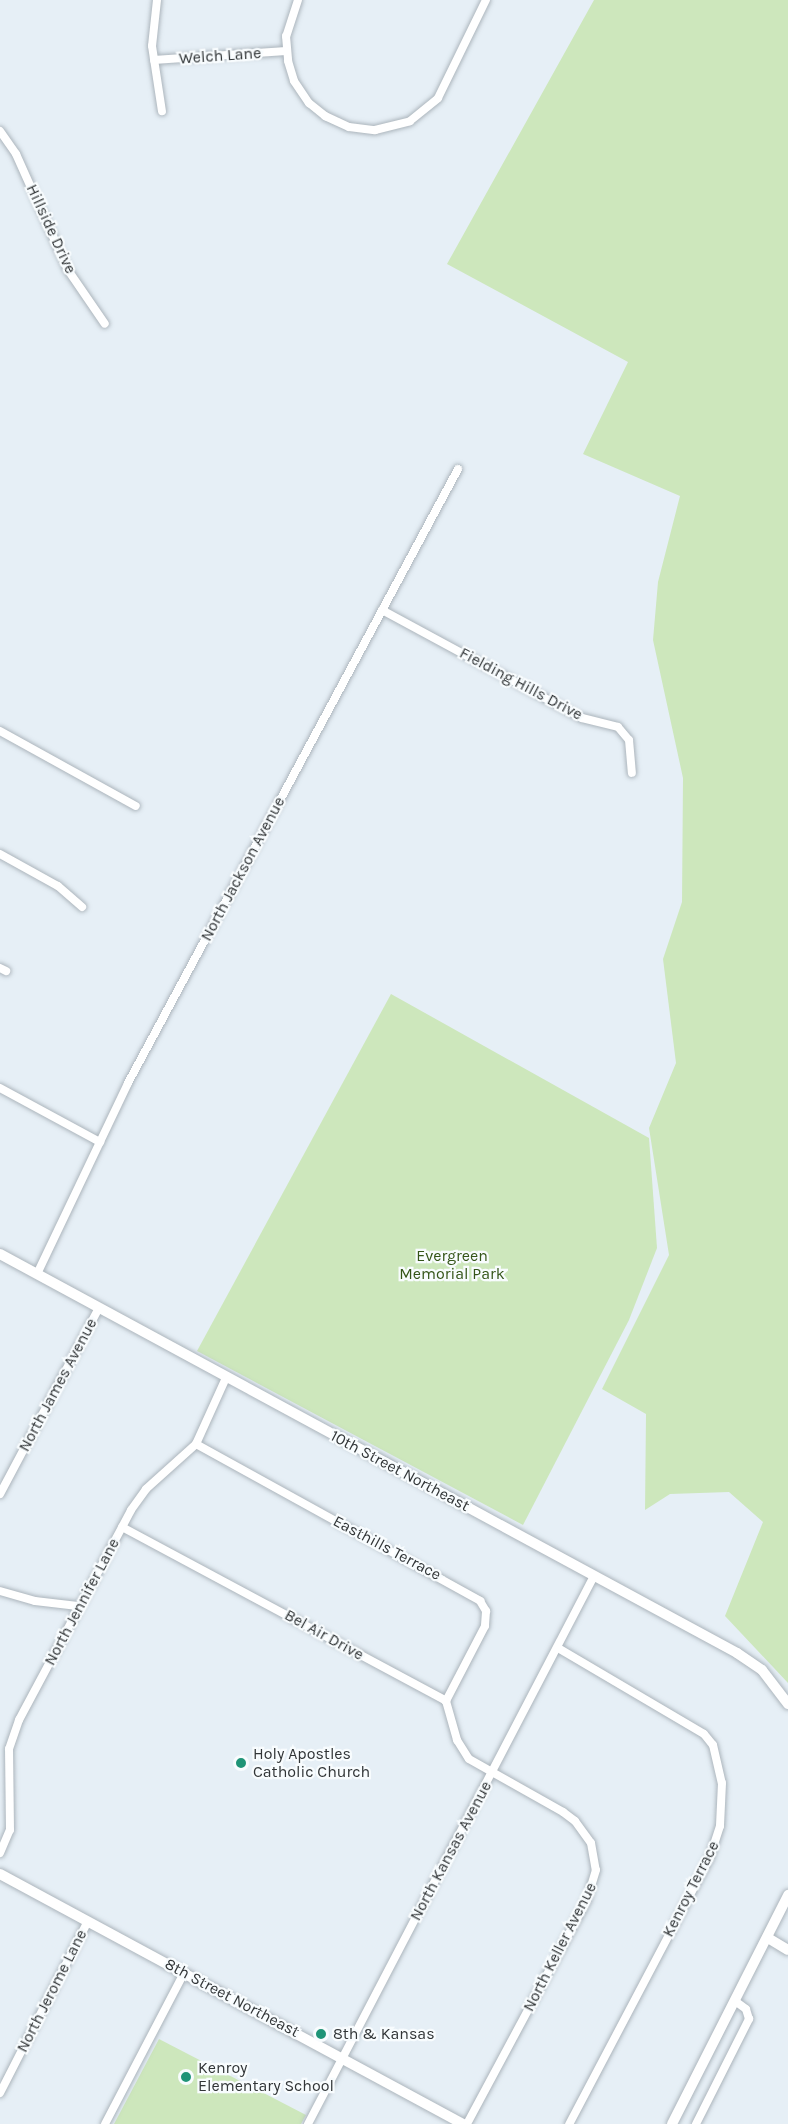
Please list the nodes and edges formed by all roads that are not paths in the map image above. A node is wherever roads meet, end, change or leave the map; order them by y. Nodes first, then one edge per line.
1 (157, 0) edge
2 (298, 0) edge
3 (486, 0) edge
4 (286, 51) junction
5 (154, 60) junction
6 (162, 111) dead end
7 (0, 131) edge
8 (105, 324) dead end
9 (459, 469) dead end
10 (382, 610) junction
11 (0, 731) edge
12 (632, 773) dead end
13 (136, 806) dead end
14 (0, 854) edge
15 (82, 907) dead end
16 (0, 1088) edge
17 (100, 1143) junction
18 (0, 1254) edge
19 (37, 1274) junction
20 (99, 1308) junction
21 (226, 1377) junction
22 (196, 1444) junction
23 (0, 1494) edge
24 (122, 1527) junction
25 (593, 1578) junction
26 (0, 1591) edge
27 (78, 1606) junction
28 (558, 1648) junction
29 (446, 1701) junction
30 (788, 1704) edge
31 (492, 1773) junction
32 (0, 1853) edge
33 (0, 1874) edge
34 (788, 1895) edge
35 (88, 1921) junction
36 (768, 1938) junction
37 (788, 1950) edge
38 (184, 1972) junction
39 (735, 2001) junction
40 (342, 2057) junction
41 (0, 2093) edge
42 (105, 2124) edge
43 (308, 2124) edge
44 (465, 2124) edge
45 (569, 2124) edge
46 (672, 2124) edge
47 (696, 2124) edge

1 - 5 street
2 - 4 street
3 - 4 street
4 - 5 street, Welch Lane
5 - 6 street
7 - 8 street, Hillside Drive
9 - 10 street, North Jackson Avenue
10 - 12 street, Fielding Hills Drive
10 - 17 street, North Jackson Avenue
11 - 13 street
14 - 15 street
16 - 17 street
17 - 19 street, North Jackson Avenue
18 - 19 main road, 10th Street Northeast
19 - 20 main road, 10th Street Northeast
20 - 21 main road, 10th Street Northeast
20 - 23 street, North James Avenue
21 - 22 street, North Jennifer Lane
21 - 25 main road, 10th Street Northeast
22 - 24 street, North Jennifer Lane
22 - 29 street, Easthills Terrace
24 - 27 street, North Jennifer Lane
24 - 29 street, Bel Air Drive
25 - 28 street, North Kansas Avenue
25 - 30 main road, 10th Street Northeast
26 - 27 street
27 - 32 street, North Jennifer Lane
28 - 31 street, North Kansas Avenue
28 - 45 street, Kenroy Terrace
29 - 31 street
31 - 40 street, North Kansas Avenue
31 - 44 street, North Keller Avenue
33 - 35 main road, 8th Street Northeast
34 - 36 main road
35 - 38 main road, 8th Street Northeast
35 - 41 street, North Jerome Lane
36 - 37 main road
36 - 39 main road
38 - 40 main road, 8th Street Northeast
38 - 42 street
39 - 46 main road
39 - 47 street
40 - 43 street, North Kansas Avenue
40 - 44 main road, 8th Street Northeast

